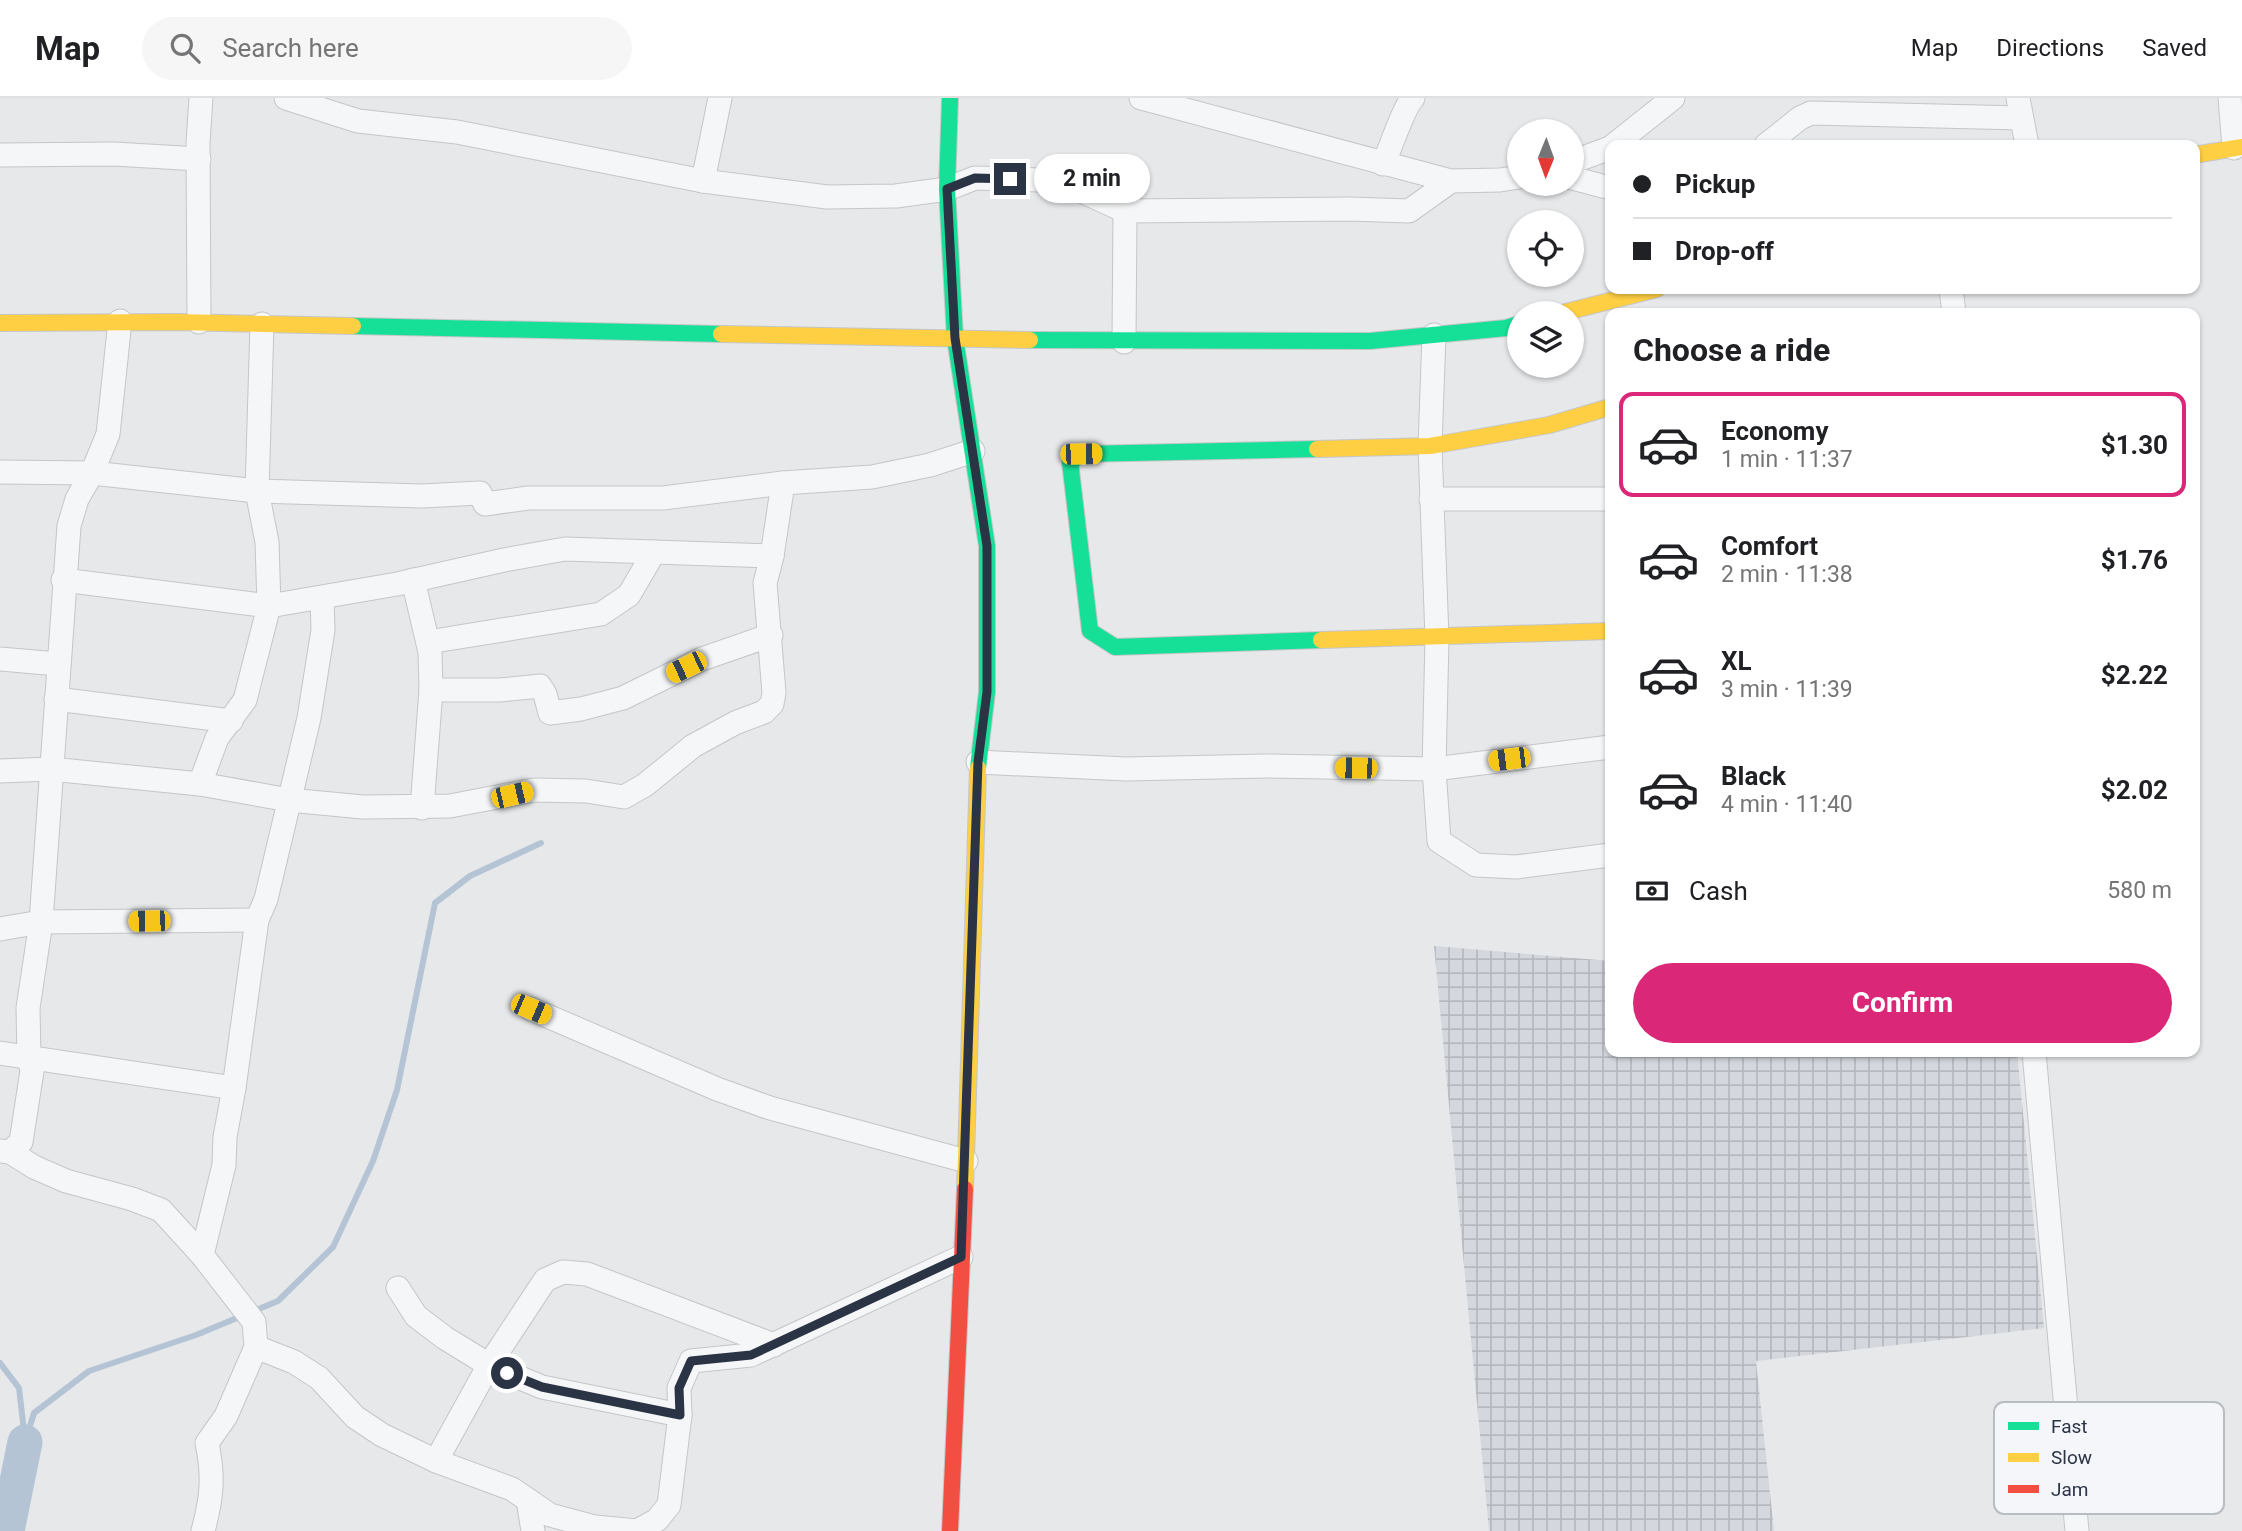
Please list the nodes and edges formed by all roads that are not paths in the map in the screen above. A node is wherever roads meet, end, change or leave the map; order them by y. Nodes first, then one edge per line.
1 (201, 98) edge
2 (286, 98) edge
3 (720, 98) edge
4 (950, 98) edge
5 (1141, 98) edge
6 (1413, 98) edge
7 (1673, 98) edge
8 (2230, 98) edge
9 (1193, 104) edge
10 (2019, 108) edge
11 (1647, 109) edge
12 (1618, 140) edge
13 (1772, 140) edge
14 (2026, 140) edge
15 (2238, 147) edge
16 (1605, 149) edge
17 (2200, 154) edge
18 (0, 155) edge
19 (1584, 157) edge
20 (198, 159) junction
21 (1383, 164) junction
22 (1507, 179) edge
23 (703, 181) junction
24 (1451, 181) junction
25 (1584, 181) edge
26 (1605, 187) edge
27 (947, 189) junction
28 (1125, 211) junction
29 (1637, 294) edge
30 (1584, 307) edge
31 (120, 321) junction
32 (199, 322) junction
33 (0, 323) edge
34 (262, 324) junction
35 (1507, 328) edge
36 (1434, 335) junction
37 (955, 338) junction
38 (1124, 342) junction
39 (1605, 408) edge
40 (1430, 446) junction
41 (973, 451) junction
42 (0, 472) edge
43 (92, 473) junction
44 (783, 483) junction
45 (257, 491) junction
46 (1431, 499) junction
47 (1605, 499) edge
48 (654, 552) junction
49 (772, 556) junction
50 (63, 580) junction
51 (413, 580) junction
52 (322, 598) junction
53 (269, 606) junction
54 (1605, 631) edge
55 (771, 635) junction
56 (1437, 638) junction
57 (428, 642) junction
58 (0, 659) edge
59 (58, 664) junction
60 (431, 690) junction
61 (56, 699) junction
62 (231, 721) junction
63 (1605, 748) edge
64 (978, 762) junction
65 (51, 769) junction
66 (1434, 769) junction
67 (0, 771) edge
68 (200, 785) junction
69 (289, 800) junction
70 (422, 807) junction
71 (1605, 856) edge
72 (257, 920) junction
73 (41, 922) junction
74 (0, 929) edge
75 (531, 1009) dead end
76 (0, 1053) edge
77 (29, 1057) junction
78 (2034, 1057) edge
79 (234, 1088) junction
80 (5, 1152) edge
81 (965, 1161) junction
82 (202, 1255) junction
83 (961, 1257) junction
84 (398, 1288) dead end
85 (774, 1345) junction
86 (256, 1347) junction
87 (489, 1365) junction
88 (2065, 1402) edge
89 (680, 1415) junction
90 (436, 1461) junction
91 (528, 1500) junction
92 (208, 1530) edge
93 (533, 1531) edge
94 (950, 1531) edge

1 - 20 street
2 - 23 street
3 - 23 street
4 - 27 street
5 - 9 street
6 - 21 street
7 - 11 street
8 - 15 street
9 - 21 street
10 - 13 street
10 - 14 street
11 - 12 street
15 - 17 street
16 - 19 street
18 - 20 street
20 - 32 street
21 - 24 street
22 - 24 street
23 - 27 street
24 - 28 street
25 - 26 street
27 - 28 street
27 - 37 street
28 - 38 street
29 - 30 street
31 - 32 street
31 - 33 street
31 - 43 street
32 - 34 street
34 - 37 street
34 - 45 street
35 - 36 street
36 - 38 street
36 - 40 street
37 - 38 street
37 - 41 street
39 - 40 street
40 - 46 street
40 - 56 street
41 - 44 street
41 - 64 street
42 - 43 street
43 - 45 street
43 - 50 street
44 - 45 street
44 - 49 street
45 - 53 street
46 - 47 street
46 - 56 street
48 - 49 street
48 - 51 street
48 - 57 street
49 - 55 street
50 - 53 street
50 - 59 street
51 - 52 street
51 - 57 street
52 - 53 street
52 - 69 street
53 - 62 street
54 - 56 street
55 - 60 street
55 - 70 street
56 - 66 street
57 - 60 street
58 - 59 street
59 - 61 street
60 - 70 street
61 - 62 street
61 - 65 street
62 - 68 street
63 - 66 street
64 - 66 street
64 - 81 street
65 - 67 street
65 - 68 street
65 - 73 street
66 - 71 street
68 - 69 street
69 - 70 street
69 - 72 street
72 - 73 street
72 - 79 street
73 - 74 street
73 - 77 street
75 - 81 street
76 - 77 street
77 - 79 street
77 - 80 street
78 - 88 street
79 - 82 street
80 - 82 street
81 - 83 street
82 - 86 street
83 - 85 street
83 - 94 street
84 - 87 street
85 - 87 street
85 - 89 street
86 - 90 street
86 - 92 street
87 - 89 street
87 - 90 street
89 - 91 street
90 - 91 street
91 - 93 street

